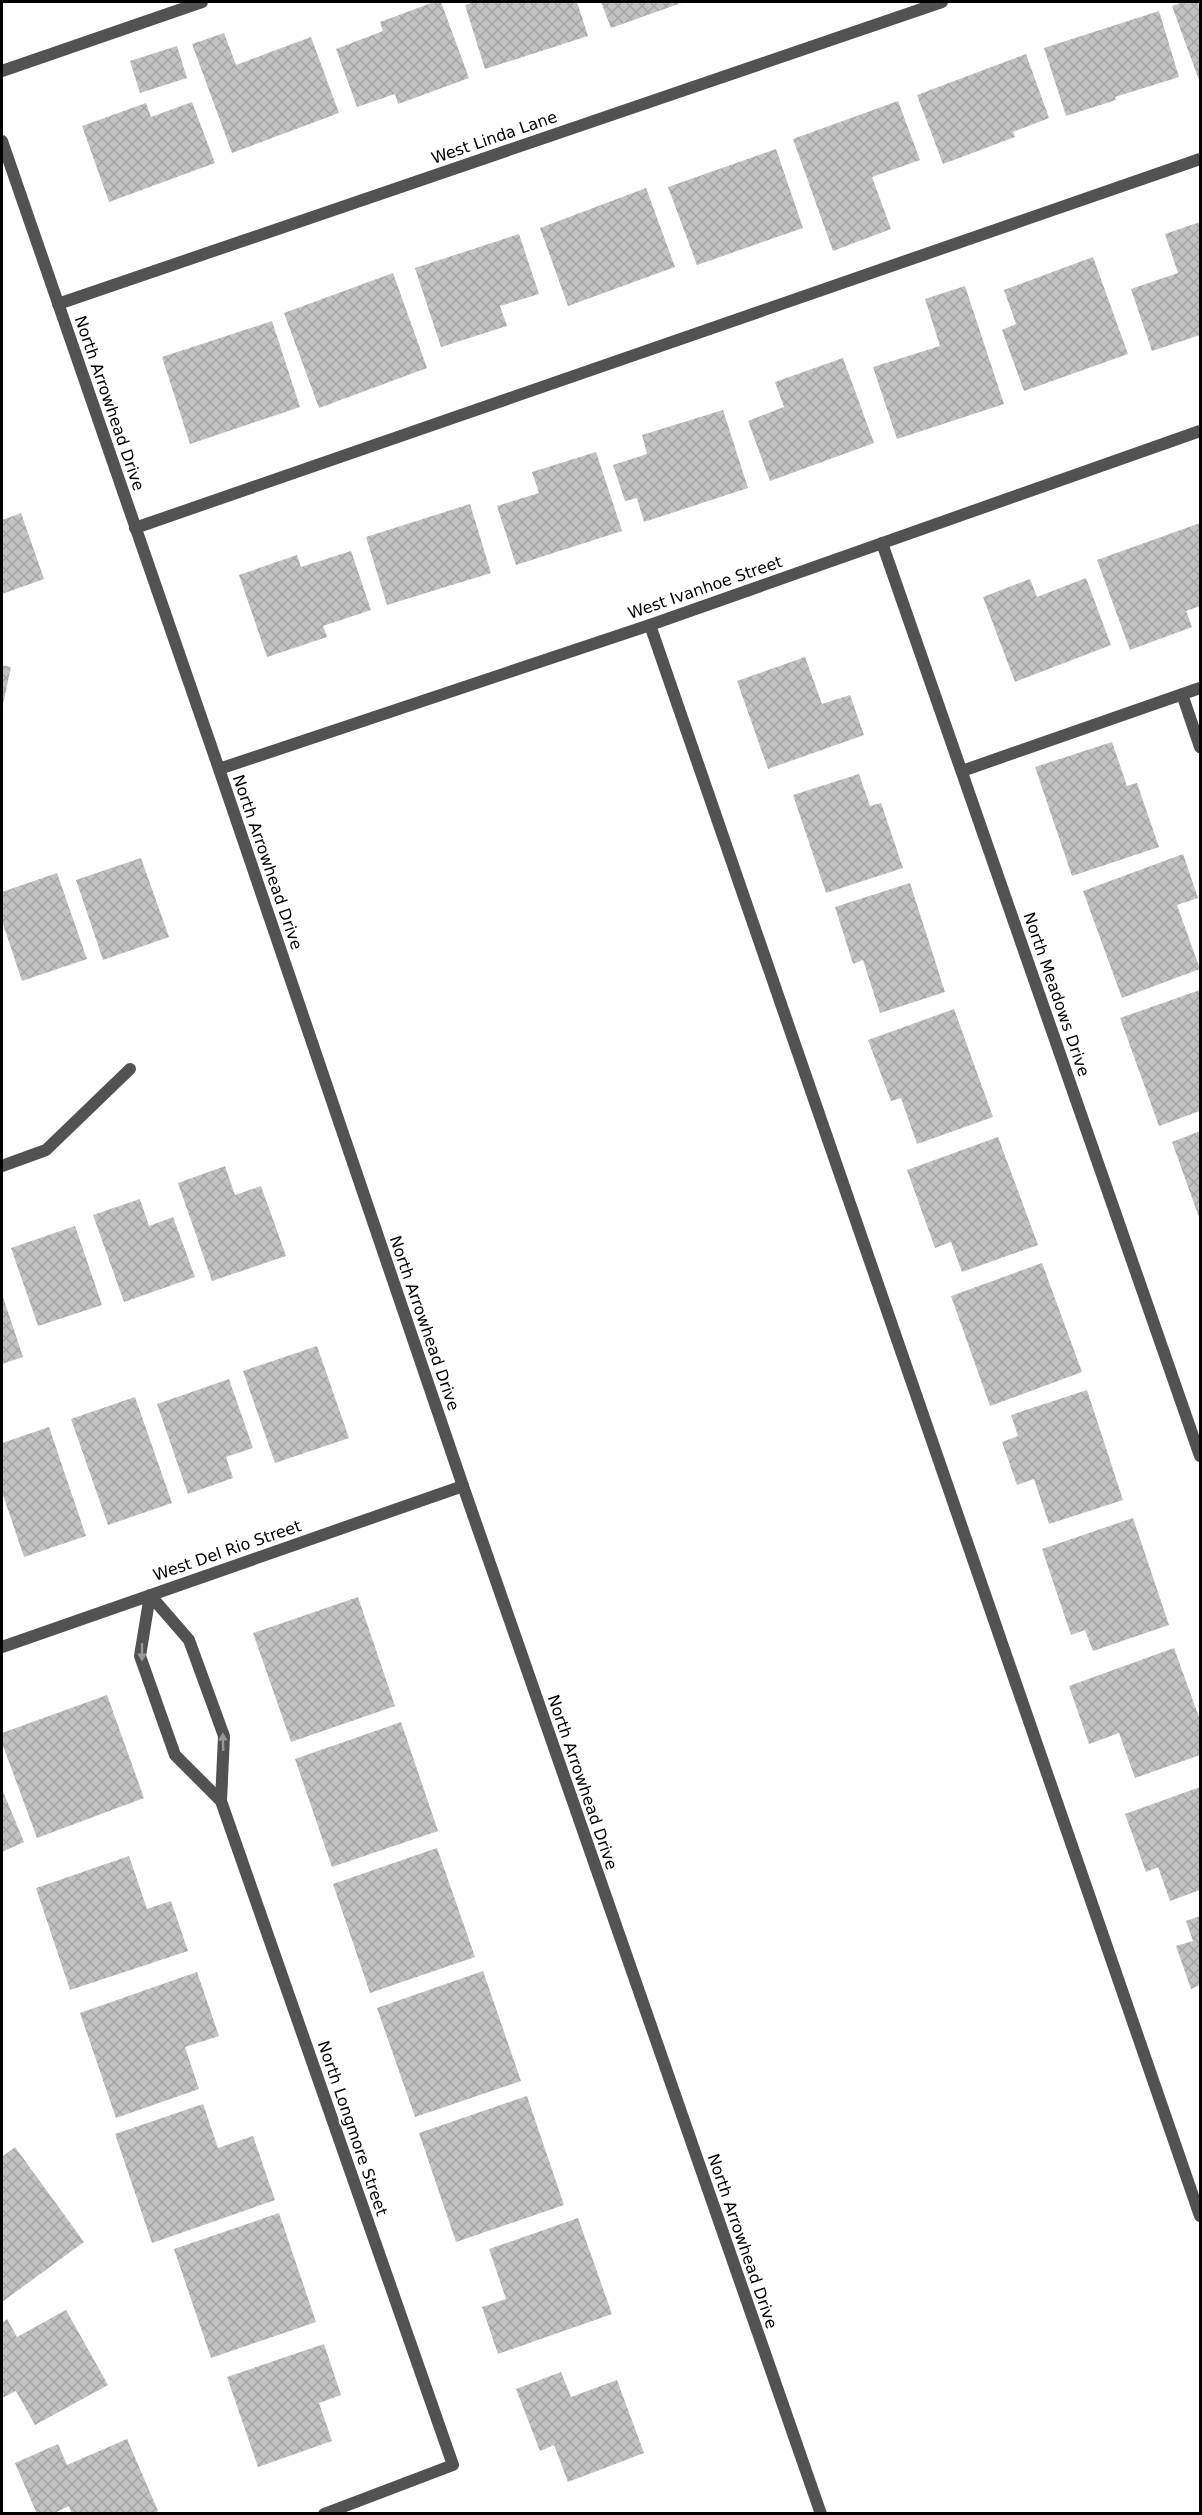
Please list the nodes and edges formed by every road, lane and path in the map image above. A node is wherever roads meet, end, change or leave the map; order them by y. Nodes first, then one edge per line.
1 (202, 2) edge
2 (942, 2) edge
3 (2, 71) edge
4 (2, 141) edge
5 (1200, 159) edge
6 (58, 304) junction
7 (1200, 431) edge
8 (135, 528) junction
9 (882, 543) junction
10 (650, 625) junction
11 (1200, 688) edge
12 (1182, 694) junction
13 (1200, 747) edge
14 (219, 769) junction
15 (962, 771) junction
16 (130, 1069) dead end
17 (2, 1166) edge
18 (1200, 1454) edge
19 (463, 1485) junction
20 (150, 1595) junction
21 (2, 1647) edge
22 (221, 1801) junction
23 (1200, 2216) edge
24 (324, 2514) edge
25 (821, 2514) edge

1 - 3 street
2 - 6 street, West Linda Lane
4 - 6 street, North Arrowhead Drive
5 - 8 street
6 - 8 street, North Arrowhead Drive
7 - 9 street, West Ivanhoe Street
8 - 14 street, North Arrowhead Drive
9 - 10 street, West Ivanhoe Street
9 - 15 street, North Meadows Drive
10 - 14 street, West Ivanhoe Street
10 - 23 street
11 - 12 street
12 - 13 street
12 - 15 street
14 - 19 street, North Arrowhead Drive
15 - 18 street, North Meadows Drive
16 - 17 street
19 - 20 street, West Del Rio Street
19 - 25 street, North Arrowhead Drive
20 - 21 street, West Del Rio Street
22 -> 20 street, North Longmore Street
20 -> 22 street, North Longmore Street
22 - 24 street, North Longmore Street

